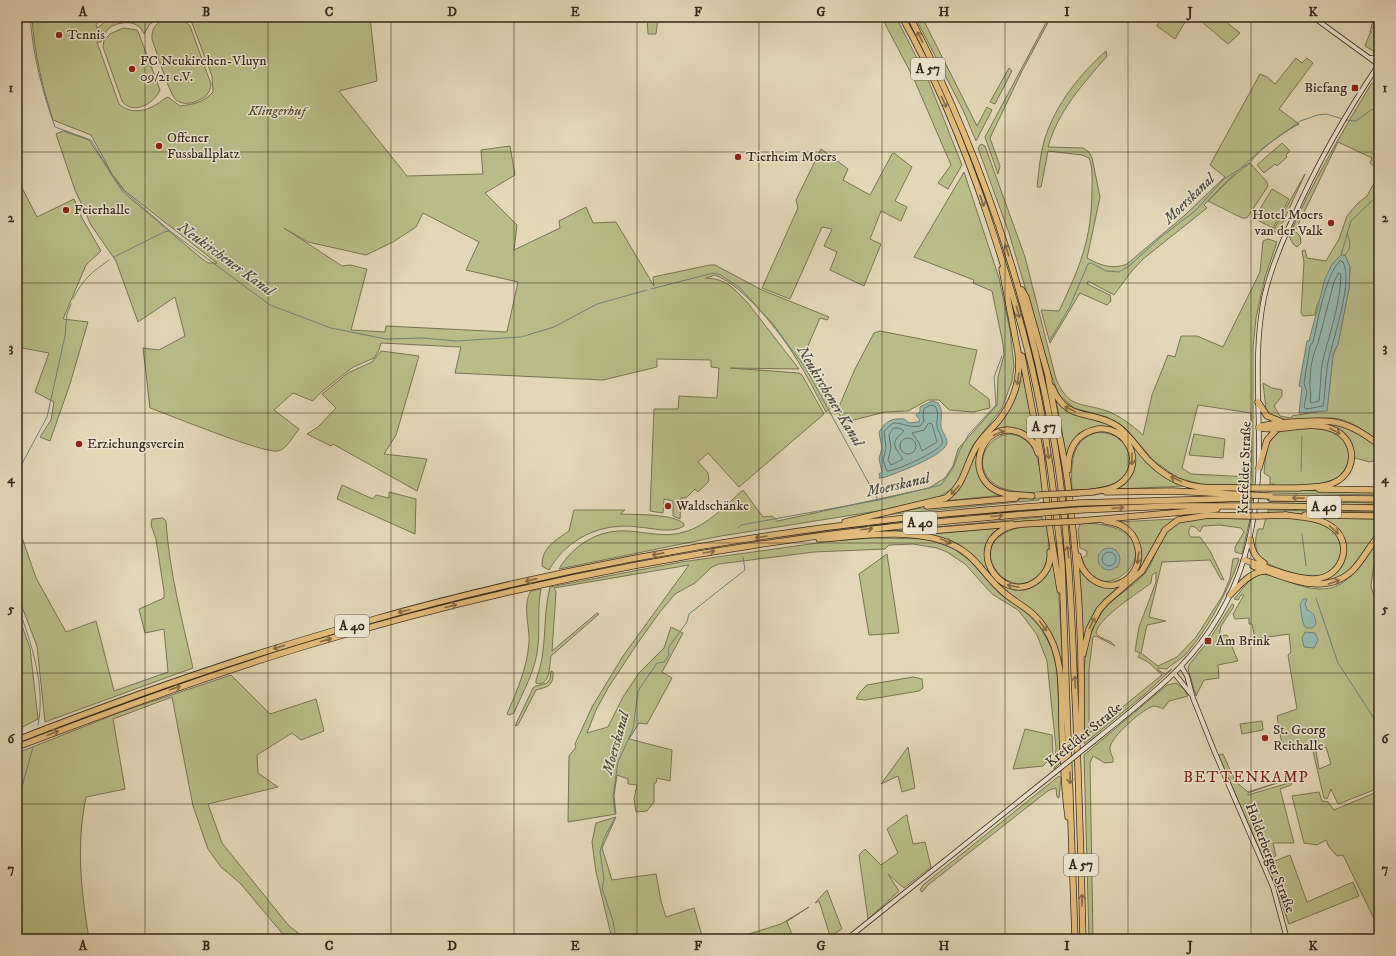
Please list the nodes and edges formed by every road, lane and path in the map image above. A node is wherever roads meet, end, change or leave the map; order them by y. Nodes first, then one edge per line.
1 (902, 17) edge
2 (910, 17) edge
3 (1313, 17) edge
4 (1368, 57) junction
5 (1379, 57) edge
6 (1379, 65) edge
7 (994, 235) junction
8 (1016, 279) junction
9 (1014, 326) junction
10 (1048, 376) junction
11 (1258, 402) junction
12 (1288, 423) junction
13 (1259, 428) junction
14 (1283, 428) junction
15 (1379, 445) edge
16 (1259, 468) junction
17 (1044, 482) junction
18 (1068, 484) junction
19 (1241, 488) junction
20 (1297, 488) junction
21 (1379, 490) edge
22 (1163, 491) junction
23 (1091, 492) junction
24 (1250, 494) junction
25 (1032, 496) junction
26 (1379, 499) edge
27 (1249, 506) junction
28 (1379, 508) edge
29 (875, 514) junction
30 (1209, 515) junction
31 (1285, 515) junction
32 (1142, 516) junction
33 (1379, 516) edge
34 (1094, 520) junction
35 (1032, 524) junction
36 (822, 528) junction
37 (1050, 530) junction
38 (894, 535) junction
39 (1379, 536) edge
40 (801, 538) junction
41 (1250, 539) junction
42 (1075, 548) junction
43 (1244, 560) junction
44 (1273, 569) junction
45 (1266, 571) junction
46 (1230, 595) junction
47 (1064, 624) junction
48 (1181, 666) junction
49 (1174, 673) junction
50 (1193, 698) junction
51 (1081, 702) junction
52 (17, 740) edge
53 (17, 747) edge
54 (1080, 790) junction
55 (1072, 858) junction
56 (847, 939) edge
57 (1075, 939) edge
58 (1083, 939) edge
59 (1287, 939) edge

1 -> 7 highway, A 57
8 -> 2 highway, A 57
3 - 4 main road
4 - 5 main road
4 - 6 main road
6 - 11 main road, Krefelder Straße
7 - 9 highway
7 -> 47 highway, A 57
8 - 10 highway
54 -> 8 highway, A 57
9 - 17 highway
9 -> 29 highway
10 - 18 highway
19 -> 10 highway
11 - 12 highway
11 - 13 main road, Krefelder Straße
12 - 13 highway
12 - 15 highway
13 - 14 highway
13 - 16 main road, Krefelder Straße
14 - 16 highway
14 -> 20 highway
16 - 41 main road, Krefelder Straße
25 -> 17 highway
17 - 37 highway
18 -> 23 highway
18 - 42 highway
19 - 22 highway
19 - 24 highway
20 - 21 highway
20 - 24 highway, bridge
22 - 23 highway
22 - 24 highway
23 - 25 highway, bridge
26 -> 24 highway, A 40, bridge
24 - 36 highway, A 40, bridge
25 - 29 highway
27 - 28 highway, A 40, bridge
27 - 32 highway
40 -> 27 highway, A 40, bridge
29 - 36 highway
30 - 31 highway, bridge
30 - 32 highway
51 -> 30 highway
31 - 33 highway
31 -> 44 highway
32 - 34 highway
34 - 35 highway, bridge
34 -> 42 highway
37 -> 35 highway
35 - 38 highway
36 -> 52 highway, A 40
37 - 47 highway
38 - 40 highway
38 -> 55 highway
45 -> 39 highway
53 -> 40 highway, A 40
41 - 43 main road, Krefelder Straße
41 - 44 highway
42 - 51 highway
43 - 44 highway
43 - 45 highway
43 - 46 main road, Krefelder Straße
45 - 46 highway
46 - 48 main road, Krefelder Straße
47 -> 55 highway, A 57
48 - 49 main road, Krefelder Straße
48 - 50 main road, Holderberger Straße
49 - 50 main road, Holderberger Straße
49 - 56 main road, Krefelder Straße, bridge
50 - 59 main road, Holderberger Straße
51 - 54 highway
58 -> 54 highway, A 57
55 - 57 highway, A 57

